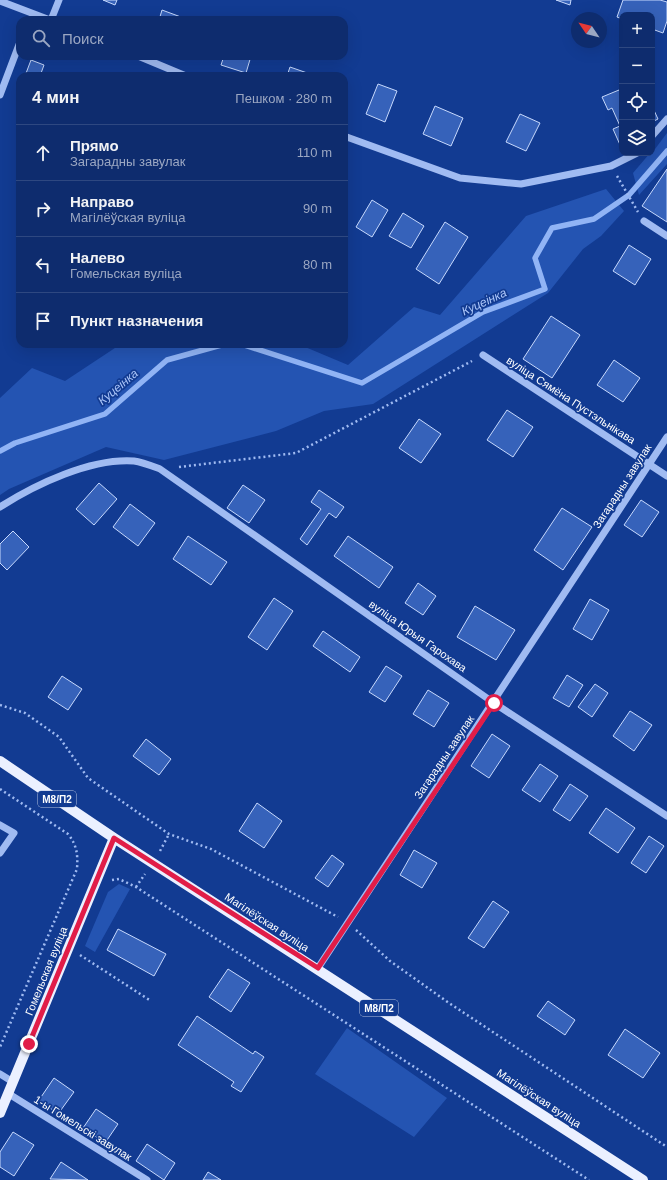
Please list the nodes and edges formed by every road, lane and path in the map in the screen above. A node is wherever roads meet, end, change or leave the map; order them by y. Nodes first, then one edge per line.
1 (59, 0) edge
2 (0, 1) edge
3 (27, 16) edge
4 (52, 16) edge
5 (16, 53) edge
6 (148, 60) edge
7 (176, 72) edge
8 (0, 95) edge
9 (667, 119) edge
10 (655, 133) edge
11 (348, 137) edge
12 (631, 156) edge
13 (624, 188) dead end
14 (632, 202) dead end
15 (644, 220) dead end
16 (667, 236) edge
17 (482, 355) joint
18 (667, 438) edge
19 (649, 464) junction
20 (160, 469) junction
21 (667, 476) edge
22 (0, 507) edge
23 (494, 703) junction
24 (0, 705) edge
25 (0, 761) edge
26 (0, 789) edge
27 (667, 816) edge
28 (0, 825) edge
29 (114, 838) junction
30 (0, 853) edge
31 (107, 884) dead end
32 (348, 922) junction
33 (75, 951) dead end
34 (318, 968) junction
35 (151, 1001) dead end
36 (0, 1048) edge
37 (0, 1074) edge
38 (13, 1082) junction
39 (8, 1094) junction
40 (0, 1114) edge
41 (667, 1146) edge
42 (147, 1180) edge
43 (589, 1180) edge
44 (643, 1180) edge

1 - 4 street
2 - 3 street
5 - 8 street
6 - 7 street
9 - 10 street
11 - 12 street
13 - 14 path
15 - 16 street
17 - 19 street, вуліца Сямёна Пустэльнікава
17 - 20 path
18 - 19 street, Загарадны завулак
19 - 21 street, вуліца Сямёна Пустэльнікава
19 - 23 street, Загарадны завулак
20 - 22 street, вуліца Юрыя Гарохава
20 - 23 street, вуліца Юрыя Гарохава
23 - 27 street, вуліца Юрыя Гарохава
23 - 32 street, Загарадны завулак
24 - 32 path
25 - 29 main road, Магілёўская вуліца / М8/П2
26 - 36 path
28 - 30 street
29 - 34 main road, Магілёўская вуліца / М8/П2
29 - 38 main road, Гомельская вуліца
31 - 43 path
32 - 34 street, Загарадны завулак
32 - 41 path
33 - 35 path
34 - 44 main road, Магілёўская вуліца / М8/П2
37 - 38 street
38 - 39 main road, Гомельская вуліца
39 - 40 main road, Гомельская вуліца
39 - 42 street, 1-ы Гомельскі завулак

